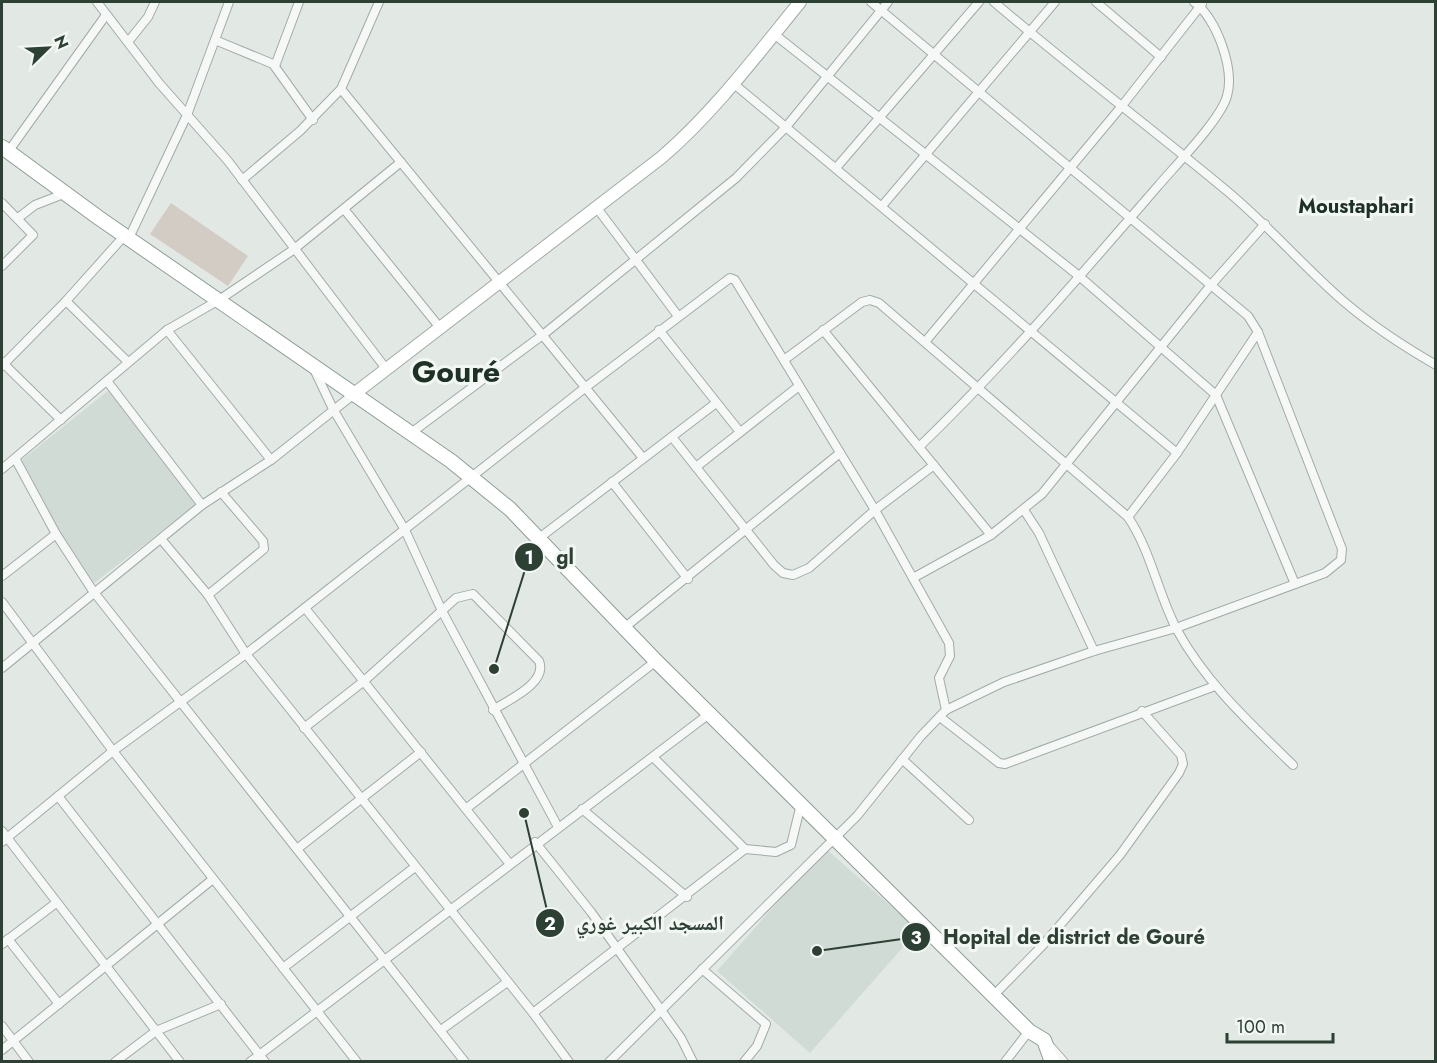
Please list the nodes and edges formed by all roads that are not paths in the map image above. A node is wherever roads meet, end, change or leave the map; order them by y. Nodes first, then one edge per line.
1 (97, 2) edge
2 (154, 2) edge
3 (229, 2) edge
4 (299, 2) edge
5 (379, 2) edge
6 (800, 2) edge
7 (872, 2) edge
8 (888, 2) edge
9 (979, 2) edge
10 (994, 2) edge
11 (1055, 2) edge
12 (1096, 2) edge
13 (1199, 3) edge
14 (881, 9) junction
15 (105, 15) junction
16 (1029, 31) junction
17 (774, 34) junction
18 (215, 40) junction
19 (128, 42) junction
20 (934, 53) junction
21 (1161, 57) junction
22 (275, 66) junction
23 (828, 76) junction
24 (734, 84) junction
25 (341, 89) junction
26 (978, 90) junction
27 (1121, 107) junction
28 (187, 115) junction
29 (879, 116) junction
30 (313, 120) junction
31 (786, 127) junction
32 (5, 150) edge
33 (926, 153) junction
34 (1183, 157) junction
35 (401, 162) junction
36 (1071, 167) junction
37 (836, 168) junction
38 (242, 180) junction
39 (66, 193) junction
40 (2, 203) edge
41 (882, 206) junction
42 (597, 208) junction
43 (344, 209) junction
44 (1131, 217) junction
45 (18, 218) junction
46 (1265, 224) junction
47 (1020, 228) junction
48 (127, 237) junction
49 (293, 249) junction
50 (635, 261) junction
51 (2, 266) edge
52 (1079, 276) junction
53 (974, 282) junction
54 (500, 283) junction
55 (1211, 285) junction
56 (219, 300) junction
57 (66, 301) junction
58 (678, 316) junction
59 (441, 329) junction
60 (1032, 329) junction
61 (167, 330) junction
62 (660, 330) junction
63 (824, 330) junction
64 (1258, 332) junction
65 (544, 334) junction
66 (925, 342) junction
67 (1161, 347) junction
68 (784, 360) junction
69 (127, 361) junction
70 (311, 363) junction
71 (2, 364) edge
72 (1436, 365) edge
73 (387, 370) junction
74 (107, 381) junction
75 (799, 386) junction
76 (586, 387) junction
77 (979, 390) junction
78 (354, 394) junction
79 (1216, 395) junction
80 (460, 396) junction
81 (1117, 402) junction
82 (716, 403) junction
83 (466, 404) dead end
84 (333, 409) junction
85 (61, 420) junction
86 (740, 432) junction
87 (411, 433) junction
88 (672, 437) junction
89 (920, 447) junction
90 (840, 453) junction
91 (1177, 453) junction
92 (643, 458) junction
93 (16, 460) junction
94 (271, 460) junction
95 (1067, 464) junction
96 (934, 465) junction
97 (696, 466) junction
98 (2, 469) edge
99 (472, 476) junction
100 (612, 482) junction
101 (221, 492) junction
102 (202, 505) junction
103 (875, 510) junction
104 (1024, 510) junction
105 (1128, 517) junction
106 (405, 530) junction
107 (746, 530) junction
108 (56, 534) junction
109 (991, 535) junction
110 (160, 539) junction
111 (538, 539) junction
112 (2, 576) edge
113 (913, 578) junction
114 (688, 579) junction
115 (1294, 584) junction
116 (93, 591) junction
117 (208, 596) junction
118 (2, 602) edge
119 (305, 608) junction
120 (442, 610) junction
121 (624, 628) junction
122 (1176, 628) junction
123 (33, 644) junction
124 (1094, 651) junction
125 (246, 654) junction
126 (656, 661) junction
127 (2, 668) edge
128 (364, 681) junction
129 (1215, 686) junction
130 (181, 701) junction
131 (493, 710) junction
132 (1142, 711) junction
133 (709, 714) junction
134 (943, 714) junction
135 (304, 728) junction
136 (113, 751) junction
137 (422, 752) junction
138 (652, 757) junction
139 (902, 759) junction
140 (523, 765) junction
141 (1293, 765) dead end
142 (58, 796) junction
143 (362, 800) junction
144 (801, 804) junction
145 (467, 808) junction
146 (582, 809) junction
147 (969, 820) dead end
148 (558, 827) junction
149 (834, 836) junction
150 (3, 837) edge
151 (535, 843) junction
152 (297, 849) junction
153 (746, 849) junction
154 (509, 863) junction
155 (415, 867) junction
156 (213, 879) junction
157 (687, 897) junction
158 (56, 903) junction
159 (449, 910) junction
160 (352, 916) junction
161 (158, 923) junction
162 (5, 941) edge
163 (616, 949) junction
164 (386, 960) junction
165 (105, 966) junction
166 (283, 968) junction
167 (702, 969) junction
168 (506, 983) junction
169 (994, 995) junction
170 (59, 1004) junction
171 (221, 1004) junction
172 (660, 1010) junction
173 (317, 1012) junction
174 (533, 1013) junction
175 (2, 1026) edge
176 (441, 1030) junction
177 (156, 1031) junction
178 (1029, 1031) junction
179 (1044, 1040) junction
180 (13, 1041) junction
181 (2, 1050) edge
182 (262, 1058) edge
183 (29, 1062) edge
184 (115, 1062) edge
185 (180, 1062) edge
186 (250, 1062) edge
187 (357, 1062) edge
188 (465, 1062) edge
189 (569, 1062) edge
190 (609, 1062) edge
191 (693, 1062) edge
192 (744, 1062) edge
193 (1005, 1062) edge
194 (1052, 1062) edge
195 (1064, 1062) edge

1 - 15 street
2 - 19 street
3 - 18 street
4 - 22 street
5 - 25 street
6 - 17 main road
7 - 14 street
8 - 14 street
9 - 20 street
10 - 16 street
11 - 16 street
12 - 21 street
13 - 21 street
13 - 34 street
14 - 20 street
14 - 23 street
15 - 19 street
15 - 32 street
16 - 26 street
16 - 27 street
17 - 23 street
17 - 24 main road
18 - 22 street
18 - 28 street
19 - 28 street
20 - 26 street
20 - 29 street
21 - 27 street
22 - 30 street
23 - 29 street
23 - 31 street
24 - 31 street
24 - 42 main road
25 - 30 street
25 - 35 street
26 - 33 street
26 - 36 street
27 - 34 street
27 - 36 street
28 - 38 street
28 - 48 street
29 - 33 street
29 - 37 street
30 - 38 street
31 - 37 street
31 - 50 street
32 - 39 highway
33 - 41 street
33 - 47 street
34 - 44 street
34 - 46 street
35 - 43 street
35 - 54 street
36 - 44 street
36 - 47 street
37 - 41 street
38 - 49 street
39 - 45 street
39 - 48 highway
40 - 45 street
41 - 53 street
42 - 50 street
42 - 54 main road
43 - 49 street
43 - 59 street
44 - 52 street
44 - 55 street
45 - 51 street
46 - 55 street
46 - 72 street
47 - 52 street
47 - 53 street
48 - 56 highway
48 - 57 street
49 - 56 street
49 - 73 street
50 - 58 street
50 - 65 street
52 - 60 street
52 - 67 street
53 - 60 street
53 - 66 street
54 - 59 main road
54 - 65 street
55 - 64 street
55 - 67 street
56 - 61 street
56 - 70 highway
57 - 69 street
57 - 71 street
58 - 62 street
58 - 68 street
59 - 73 main road
60 - 77 street
60 - 81 street
61 - 69 street
61 - 94 street
62 - 76 street
62 - 82 street
63 - 66 street
63 - 68 street
63 - 89 street
64 - 79 street
64 - 115 street
65 - 76 street
65 - 80 street
66 - 77 street
67 - 79 street
67 - 81 street
68 - 75 street
69 - 74 street
70 - 78 highway
70 - 84 street
71 - 85 street
73 - 78 main road
74 - 85 street
74 - 102 street
75 - 86 street
75 - 90 street
76 - 92 street
76 - 99 street
77 - 89 street
77 - 95 street
78 - 84 street
78 - 87 highway
79 - 91 street
79 - 115 street
80 - 83 street
80 - 87 street
81 - 91 street
81 - 95 street
82 - 86 street
82 - 88 street
84 - 94 street
84 - 106 street
85 - 93 street
86 - 97 street
87 - 99 highway
88 - 92 street
88 - 97 street
89 - 96 street
90 - 103 street
90 - 107 street
91 - 105 street
92 - 100 street
93 - 98 street
93 - 108 street
94 - 101 street
95 - 104 street
95 - 105 street
96 - 103 street
96 - 109 street
97 - 107 street
99 - 106 street
99 - 111 highway
100 - 111 street
100 - 114 street
101 - 102 street
101 - 117 street
102 - 110 street
103 - 107 street
103 - 113 street
104 - 109 street
104 - 124 street
105 - 122 street
106 - 119 street
106 - 120 street
107 - 114 street
108 - 112 street
108 - 116 street
109 - 113 street
110 - 116 street
110 - 117 street
111 - 121 highway
113 - 134 street
114 - 121 street
115 - 122 street
116 - 123 street
116 - 130 street
117 - 125 street
118 - 123 street
119 - 125 street
119 - 128 street
120 - 128 street
120 - 131 street
120 - 131 street
121 - 126 highway
122 - 124 street
122 - 129 street
123 - 127 street
123 - 136 street
124 - 134 street
125 - 130 street
125 - 135 street
126 - 133 highway
126 - 140 street
128 - 135 street
128 - 137 street
129 - 132 street
129 - 141 street
130 - 136 street
130 - 152 street
131 - 140 street
132 - 134 street
132 - 169 street
133 - 138 street
133 - 144 highway
134 - 139 street
135 - 143 street
136 - 142 street
136 - 156 street
137 - 143 street
137 - 145 street
138 - 146 street
138 - 153 street
139 - 147 street
139 - 149 street
140 - 145 street
140 - 148 street
142 - 150 street
142 - 161 street
143 - 152 street
143 - 155 street
144 - 149 highway
144 - 153 street
145 - 154 street
146 - 148 street
146 - 157 street
148 - 151 street
149 - 167 street
149 - 169 highway
150 - 158 street
151 - 154 street
151 - 163 street
152 - 160 street
153 - 157 street
154 - 159 street
155 - 159 street
155 - 160 street
156 - 161 street
156 - 166 street
157 - 163 street
158 - 162 street
158 - 165 street
159 - 164 street
159 - 168 street
160 - 164 street
160 - 166 street
161 - 165 street
161 - 171 street
162 - 170 street
163 - 172 street
163 - 174 street
164 - 173 street
164 - 176 street
165 - 170 street
165 - 177 street
166 - 173 street
167 - 172 street
167 - 192 street
168 - 174 street
168 - 176 street
169 - 178 highway
170 - 180 street
171 - 177 street
171 - 182 street
172 - 190 street
172 - 191 street
173 - 182 street
173 - 187 street
174 - 189 street
175 - 180 street
176 - 188 street
177 - 184 street
177 - 185 street
178 - 179 highway
178 - 193 street
179 - 194 highway
179 - 195 street
180 - 181 street
180 - 183 street
182 - 186 street

